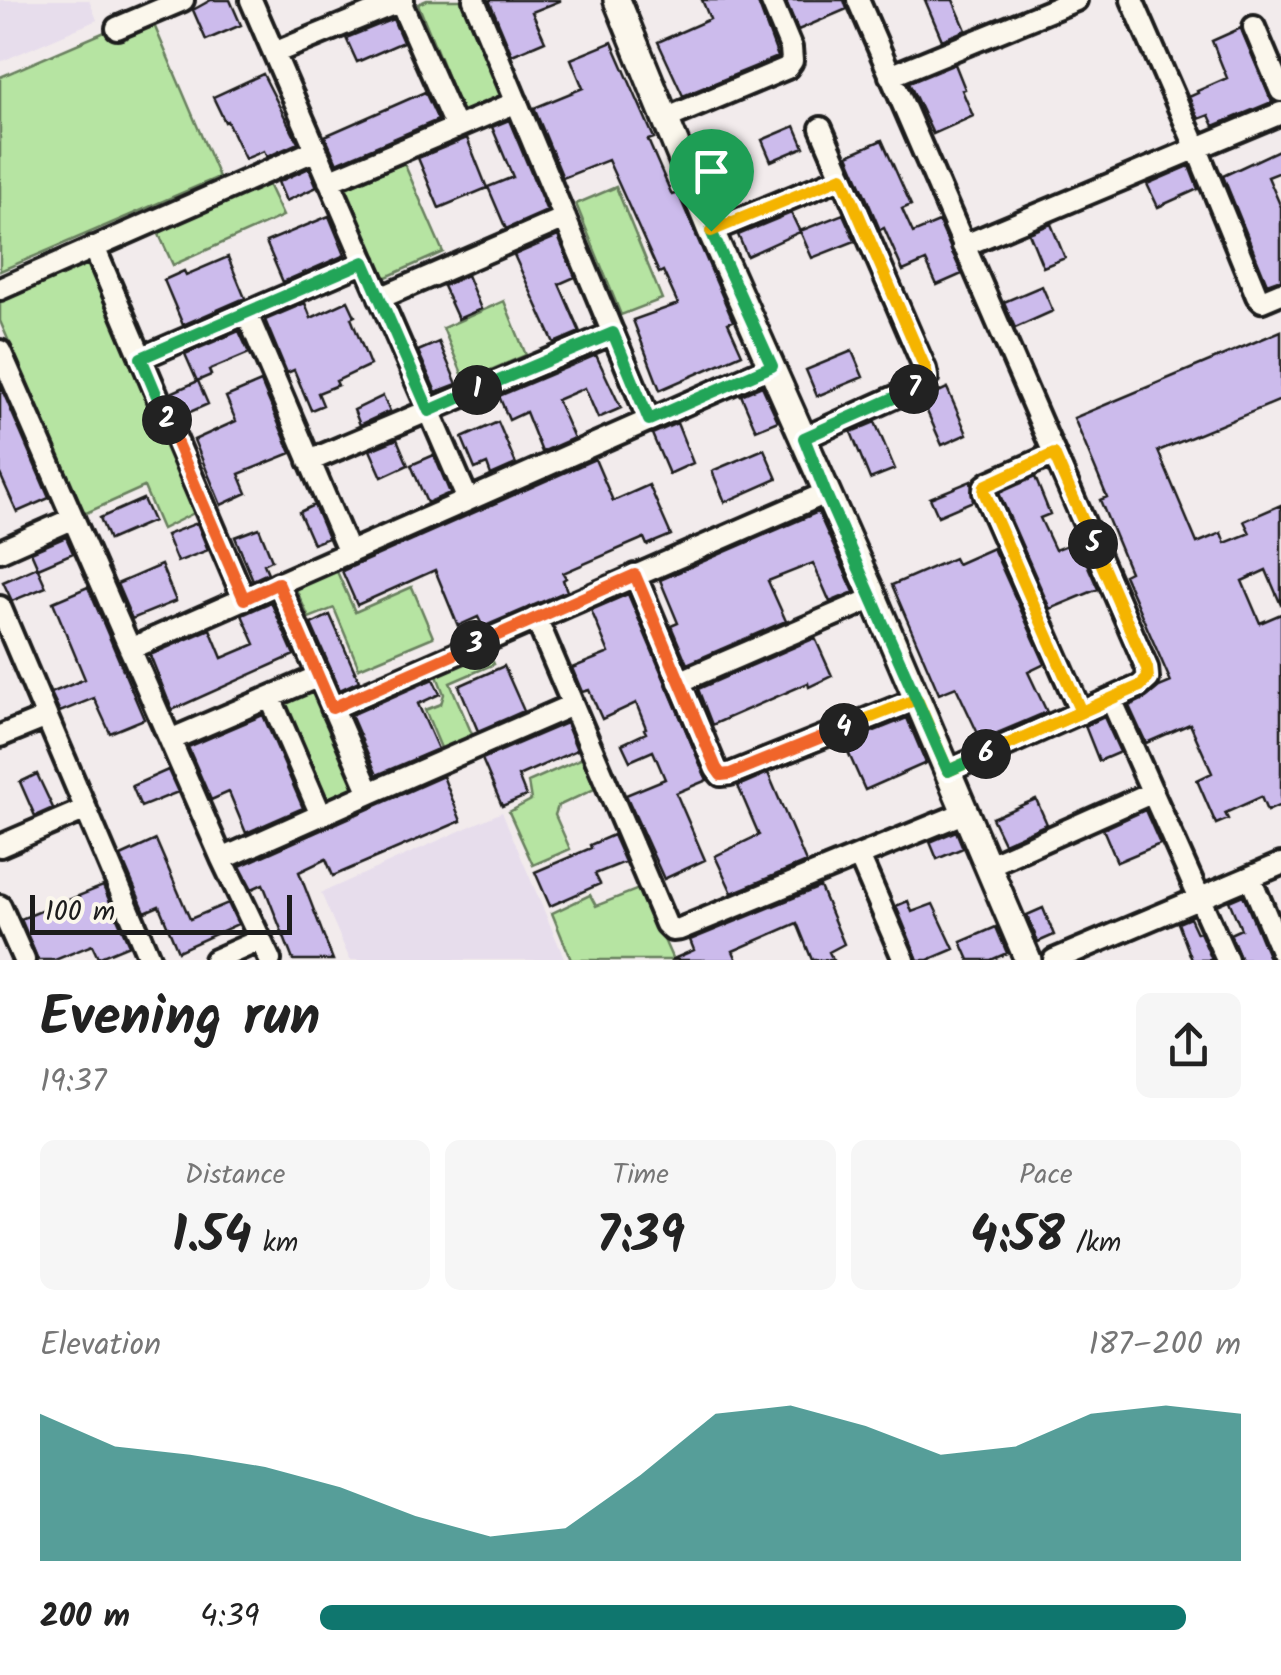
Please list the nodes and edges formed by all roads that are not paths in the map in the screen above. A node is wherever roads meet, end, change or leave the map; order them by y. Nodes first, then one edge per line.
1 (183, 0) edge
2 (251, 0) edge
3 (474, 0) edge
4 (617, 0) edge
5 (770, 0) edge
6 (858, 0) edge
7 (1076, 0) edge
8 (1132, 0) edge
9 (402, 1) edge
10 (1033, 8) edge
11 (117, 28) dead end
12 (1254, 28) dead end
13 (274, 52) junction
14 (890, 76) junction
15 (1281, 91) edge
16 (516, 102) junction
17 (1281, 113) edge
18 (665, 119) junction
19 (456, 128) junction
20 (821, 128) dead end
21 (1197, 148) junction
22 (316, 150) junction
23 (842, 177) junction
24 (330, 181) junction
25 (565, 218) junction
26 (711, 231) junction
27 (963, 246) junction
28 (94, 248) junction
29 (364, 262) junction
30 (0, 289) edge
31 (1281, 293) edge
32 (380, 298) junction
33 (247, 314) junction
34 (613, 333) junction
35 (0, 351) edge
36 (141, 358) junction
37 (772, 366) junction
38 (429, 411) junction
39 (649, 420) junction
40 (804, 438) junction
41 (1054, 454) junction
42 (310, 462) junction
43 (826, 494) junction
44 (468, 500) junction
45 (72, 519) junction
46 (0, 550) edge
47 (349, 552) junction
48 (635, 575) junction
49 (278, 583) junction
50 (874, 598) junction
51 (244, 599) junction
52 (0, 606) edge
53 (536, 618) junction
54 (130, 649) junction
55 (318, 676) junction
56 (679, 682) junction
57 (270, 697) junction
58 (917, 699) junction
59 (1111, 700) junction
60 (572, 705) junction
61 (332, 708) junction
62 (1081, 712) junction
63 (47, 716) junction
64 (0, 736) edge
65 (170, 740) junction
66 (948, 771) junction
67 (1153, 792) junction
68 (370, 794) junction
69 (86, 808) junction
70 (966, 812) junction
71 (321, 815) junction
72 (0, 846) edge
73 (860, 856) junction
74 (222, 859) junction
75 (1281, 864) edge
76 (989, 865) junction
77 (1250, 877) junction
78 (1200, 899) junction
79 (0, 906) edge
80 (260, 940) junction
81 (1281, 951) edge
82 (24, 960) edge
83 (150, 960) edge
84 (215, 960) edge
85 (270, 960) edge
86 (904, 960) edge
87 (1028, 960) edge
88 (1054, 960) edge
89 (1226, 960) edge

1 - 11 street
2 - 13 street
3 - 16 street
4 - 18 street
5 - 18 street
6 - 14 street
7 - 10 street
8 - 21 street
9 - 13 street
9 - 19 street
10 - 14 street
12 - 15 street
13 - 22 street
14 - 27 street
16 - 19 street
16 - 25 street
17 - 21 street
18 - 26 street
19 - 24 street
20 - 23 street
21 - 27 street
21 - 31 street
22 - 24 street
22 - 28 street
23 - 26 street
23 - 40 street
24 - 29 street
25 - 32 street
25 - 34 street
26 - 37 street
27 - 41 street
28 - 30 street
28 - 36 street
29 - 32 street
29 - 33 street
32 - 38 street
33 - 36 street
33 - 42 street
34 - 38 street
34 - 39 street
35 - 45 street
36 - 51 street
37 - 39 street
37 - 40 street
38 - 42 street
38 - 44 street
39 - 44 street
40 - 43 street
41 - 59 street
41 - 62 street
42 - 47 street
43 - 48 street
43 - 50 street
44 - 47 street
45 - 46 street
45 - 54 street
47 - 49 street
48 - 53 street
48 - 56 street
49 - 51 street
49 - 55 street
50 - 56 street
50 - 58 street
51 - 54 street
52 - 63 street
53 - 60 street
53 - 61 street
54 - 65 street
55 - 57 street
55 - 61 street
56 - 58 street
57 - 65 street
57 - 71 street
58 - 66 street
59 - 62 street
59 - 67 street
60 - 68 street
60 - 73 street
61 - 68 street
62 - 66 street
63 - 64 street
63 - 69 street
65 - 74 street
66 - 70 street
67 - 76 street
67 - 78 street
68 - 71 street
69 - 72 street
69 - 83 street
70 - 73 street
70 - 76 street
71 - 74 street
73 - 86 street
74 - 80 street
75 - 77 street
76 - 87 street
77 - 78 street
77 - 81 street
78 - 88 street
78 - 89 street
79 - 82 street
80 - 84 street
80 - 85 street

